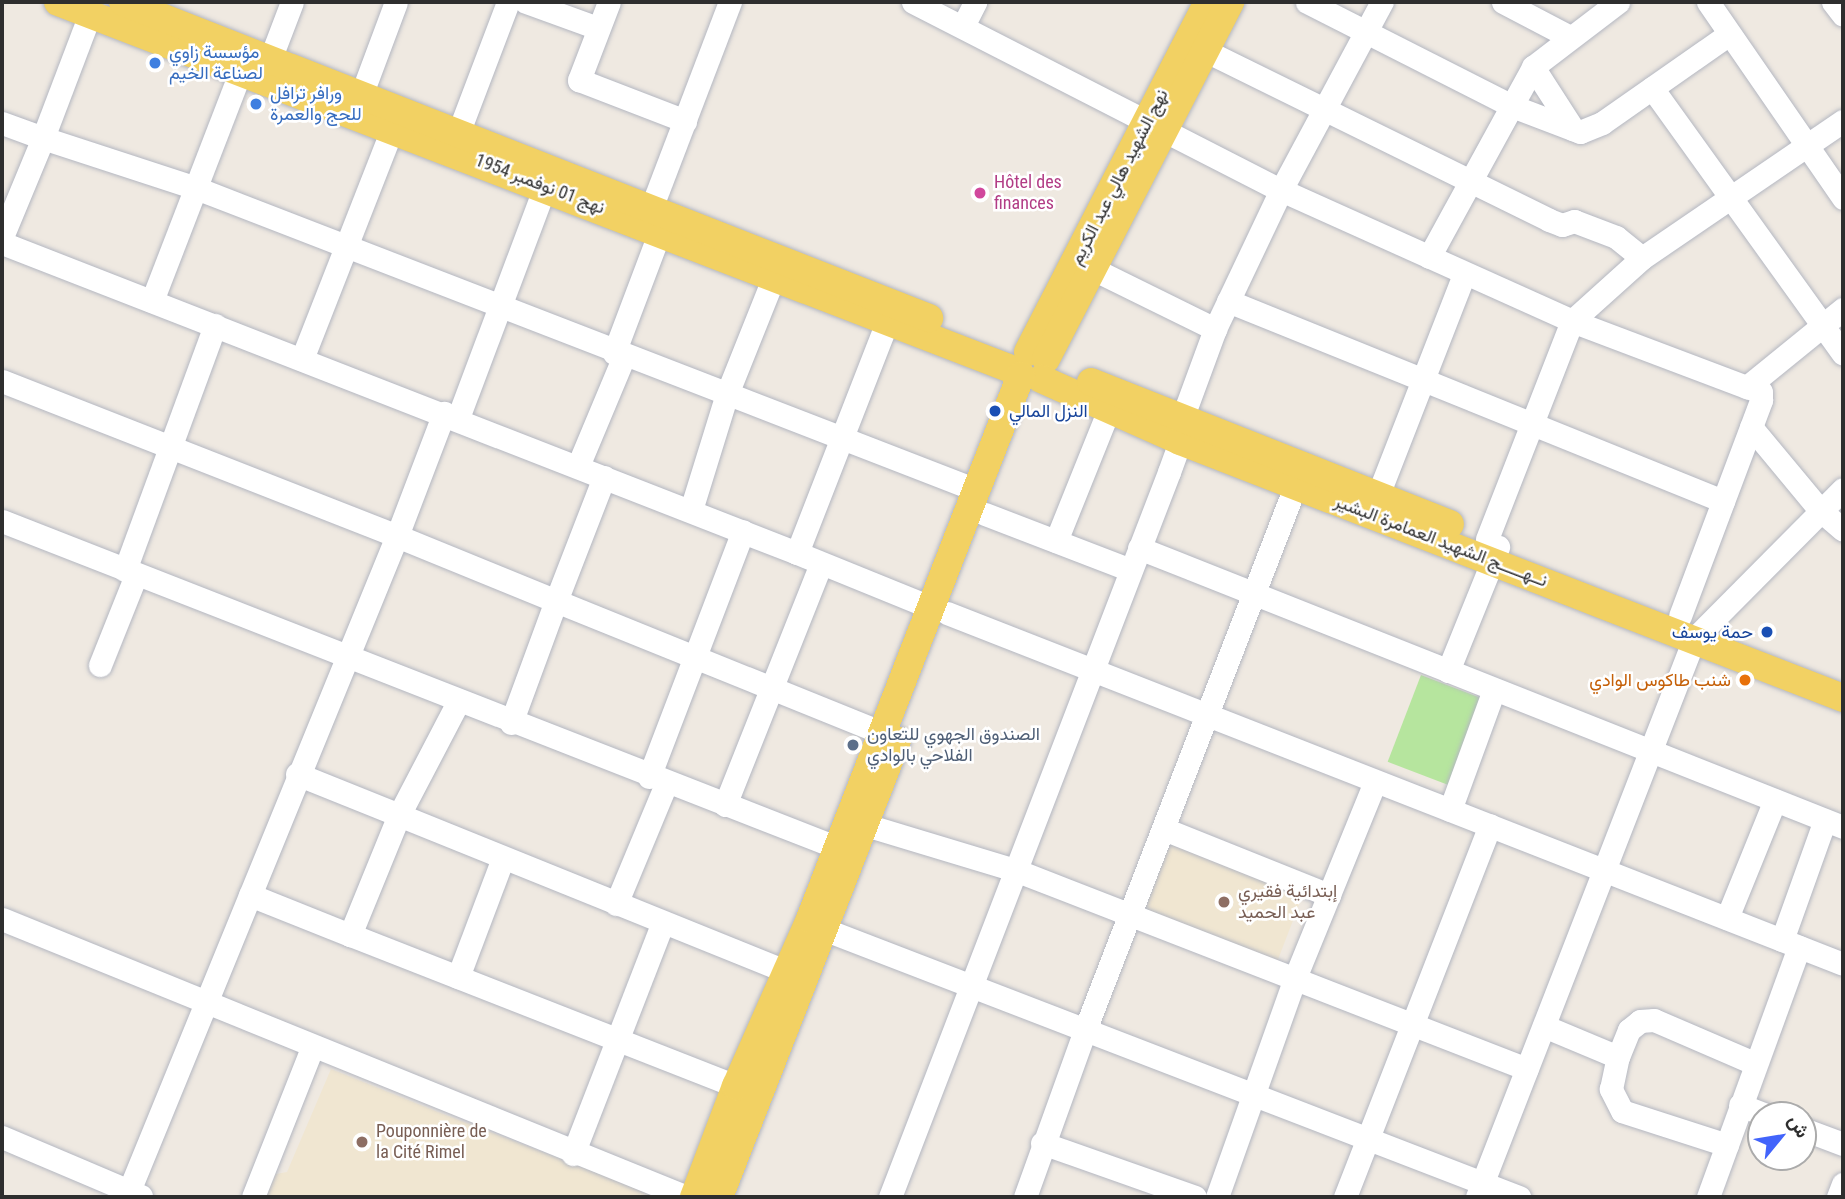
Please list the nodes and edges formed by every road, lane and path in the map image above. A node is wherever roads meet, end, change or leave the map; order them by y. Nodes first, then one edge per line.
1 (58, 2) edge
2 (123, 2) edge
3 (292, 2) edge
4 (396, 2) edge
5 (508, 2) edge
6 (526, 2) edge
7 (608, 2) edge
8 (730, 2) edge
9 (914, 2) edge
10 (975, 2) edge
11 (1307, 2) edge
12 (1382, 2) edge
13 (1503, 2) edge
14 (1618, 2) edge
15 (1708, 2) edge
16 (1833, 2) edge
17 (1208, 4) edge
18 (1588, 11) edge
19 (90, 14) junction
20 (1843, 15) edge
21 (963, 26) junction
22 (598, 28) junction
23 (1367, 33) junction
24 (1729, 34) junction
25 (1570, 37) junction
26 (1206, 51) junction
27 (271, 57) junction
28 (1533, 67) junction
29 (242, 70) junction
30 (1652, 88) junction
31 (362, 93) junction
32 (1512, 106) junction
33 (1325, 109) junction
34 (685, 121) junction
35 (1843, 121) edge
36 (2, 123) edge
37 (1157, 124) junction
38 (393, 127) junction
39 (1573, 129) junction
40 (458, 131) junction
41 (43, 138) junction
42 (1805, 149) junction
43 (1469, 182) junction
44 (545, 186) junction
45 (196, 187) junction
46 (1282, 190) junction
47 (1843, 198) edge
48 (1730, 202) junction
49 (656, 219) junction
50 (2, 237) edge
51 (704, 239) junction
52 (2, 243) edge
53 (348, 248) junction
54 (1429, 257) junction
55 (1642, 258) junction
56 (1095, 270) junction
57 (1464, 274) junction
58 (773, 279) junction
59 (152, 301) junction
60 (1228, 301) junction
61 (498, 307) junction
62 (1843, 309) edge
63 (1572, 321) junction
64 (887, 322) junction
65 (215, 325) junction
66 (1821, 328) junction
67 (1215, 329) junction
68 (619, 354) junction
69 (1843, 354) edge
70 (302, 359) junction
71 (1032, 367) junction
72 (1423, 376) junction
73 (2, 381) edge
74 (1746, 387) junction
75 (727, 394) junction
76 (1109, 409) junction
77 (451, 415) junction
78 (1532, 420) junction
79 (1751, 427) junction
80 (1181, 428) junction
81 (842, 438) junction
82 (170, 445) junction
83 (578, 466) junction
84 (1299, 475) junction
85 (604, 477) junction
86 (1843, 489) edge
87 (1378, 495) junction
88 (980, 501) junction
89 (1723, 501) junction
90 (691, 510) junction
91 (1820, 510) junction
92 (2, 521) edge
93 (1843, 530) edge
94 (743, 531) junction
95 (397, 536) junction
96 (1056, 541) junction
97 (1493, 548) junction
98 (797, 553) junction
99 (1135, 559) junction
100 (821, 564) junction
101 (131, 573) junction
102 (1253, 594) junction
103 (556, 601) junction
104 (939, 610) junction
105 (1693, 626) junction
106 (697, 658) junction
107 (349, 659) junction
108 (100, 665) dead end
109 (1091, 668) junction
110 (1448, 671) junction
111 (1843, 679) edge
112 (773, 688) junction
113 (1494, 691) junction
114 (1843, 698) edge
115 (458, 702) junction
116 (1206, 715) junction
117 (511, 723) junction
118 (880, 732) junction
119 (1648, 750) junction
120 (297, 774) junction
121 (657, 780) junction
122 (1375, 782) junction
123 (1775, 800) junction
124 (725, 805) junction
125 (1450, 810) junction
126 (400, 815) junction
127 (1834, 824) edge
128 (866, 825) junction
129 (1490, 825) junction
130 (1164, 829) junction
131 (836, 847) junction
132 (503, 858) junction
133 (1015, 870) junction
134 (1606, 870) junction
135 (250, 895) junction
136 (1329, 895) junction
137 (616, 904) junction
138 (1131, 917) junction
139 (1727, 919) junction
140 (2, 921) edge
141 (662, 923) junction
142 (826, 930) junction
143 (350, 935) junction
144 (1790, 944) junction
145 (1843, 964) edge
146 (786, 971) junction
147 (458, 977) junction
148 (1295, 978) junction
149 (974, 989) junction
150 (203, 1002) junction
151 (1411, 1025) junction
152 (1545, 1026) junction
153 (1084, 1030) junction
154 (616, 1039) junction
155 (312, 1048) junction
156 (1618, 1057) junction
157 (1754, 1063) junction
158 (1527, 1069) junction
159 (736, 1086) junction
160 (1252, 1093) junction
161 (1740, 1105) junction
162 (1747, 1108) edge
163 (1817, 1134) edge
164 (2, 1137) edge
165 (1368, 1139) junction
166 (1042, 1143) junction
167 (1727, 1144) junction
168 (1843, 1144) edge
169 (573, 1154) junction
170 (1843, 1184) edge
171 (1479, 1190) edge
172 (137, 1194) edge
173 (253, 1197) edge
174 (687, 1197) edge
175 (694, 1197) edge
176 (719, 1197) edge
177 (890, 1197) edge
178 (1025, 1197) edge
179 (1195, 1197) edge
180 (1217, 1197) edge
181 (1345, 1197) edge
182 (1519, 1197) edge
183 (1708, 1197) edge
184 (1838, 1197) edge

1 - 19 main road, نهج 01 نوفمبر 1954
2 - 27 main road, نهج 01 نوفمبر 1954
3 - 27 street
4 - 31 street
5 - 40 street
6 - 22 street
7 - 22 street
8 - 34 street
9 - 21 street
10 - 21 street
11 - 23 street
12 - 23 street
13 - 25 street
14 - 18 street
15 - 24 street
16 - 20 street
17 - 26 main road
17 - 37 main road, نهج الشهيد هالي عبد الكريم
18 - 25 street
19 - 29 main road, نهج 01 نوفمبر 1954
19 - 41 street
21 - 37 street
22 - 34 street
23 - 32 street
23 - 33 street
24 - 30 street
24 - 42 street
25 - 28 street
26 - 33 street
26 - 37 main road
27 - 31 main road, نهج 01 نوفمبر 1954
28 - 32 street
28 - 39 street
29 - 38 main road, نهج 01 نوفمبر 1954
29 - 45 street
30 - 39 street
30 - 48 street
31 - 40 main road, نهج 01 نوفمبر 1954
32 - 39 street
32 - 43 street
33 - 43 street
33 - 46 street
34 - 49 street
35 - 42 street
36 - 41 street
37 - 46 street
37 - 56 main road
37 - 71 main road, نهج الشهيد هالي عبد الكريم
38 - 44 main road, نهج 01 نوفمبر 1954
38 - 53 street
40 - 49 main road, نهج 01 نوفمبر 1954
41 - 45 street
41 - 50 street
42 - 47 street
42 - 48 street
43 - 54 street
43 - 55 street
44 - 49 main road, نهج 01 نوفمبر 1954
44 - 61 street
45 - 53 street
45 - 59 street
46 - 54 street
46 - 60 street
48 - 55 street
48 - 66 street
49 - 51 main road, نهج 01 نوفمبر 1954
49 - 68 street
51 - 58 main road, نهج 01 نوفمبر 1954
51 - 71 main road, نهج 01 نوفمبر 1954
52 - 59 street
53 - 61 street
53 - 70 street
54 - 57 street
55 - 63 street
56 - 67 street
56 - 71 main road
57 - 63 street
57 - 72 street
58 - 64 main road, نهج 01 نوفمبر 1954
58 - 75 street
59 - 65 street
60 - 67 street
60 - 72 street
61 - 68 street
61 - 77 street
62 - 66 street
63 - 74 street
63 - 78 street
64 - 71 main road, نهج 01 نوفمبر 1954
64 - 81 street
65 - 70 street
65 - 82 street
66 - 69 street
66 - 74 street
67 - 80 street
68 - 75 street
68 - 83 street
70 - 77 street
71 - 76 main road, نــهـــــج الشهيد العمامرة البشير
71 - 80 main road
71 - 88 main road
72 - 78 street
72 - 87 street
73 - 82 street
74 - 79 street
75 - 81 street
75 - 90 street
76 - 80 main road, نــهـــــج الشهيد العمامرة البشير
76 - 96 street
77 - 83 street
77 - 95 street
78 - 89 street
78 - 97 street
79 - 89 street
79 - 91 street
80 - 84 main road, نــهـــــج الشهيد العمامرة البشير
80 - 99 street
81 - 88 street
81 - 98 street
82 - 95 street
82 - 101 street
83 - 85 street
84 - 87 main road
84 - 97 main road, نــهـــــج الشهيد العمامرة البشير
84 - 102 street
85 - 90 street
85 - 103 street
86 - 91 street
87 - 97 main road
88 - 96 street
88 - 104 main road
89 - 105 street
90 - 94 street
91 - 93 street
91 - 105 street
92 - 101 street
94 - 98 street
94 - 106 street
95 - 103 street
95 - 107 street
96 - 99 street
97 - 105 main road, نــهـــــج الشهيد العمامرة البشير
97 - 110 street
98 - 100 street
99 - 102 street
99 - 109 street
100 - 104 street
100 - 112 street
101 - 107 street
101 - 108 street
102 - 110 street
102 - 116 street
103 - 106 street
103 - 117 street
104 - 109 street
104 - 118 main road
104 - 128 main road
105 - 111 main road, نــهـــــج الشهيد العمامرة البشير
105 - 114 main road, نــهـــــج الشهيد العمامرة البشير
105 - 119 street
106 - 112 street
106 - 121 street
107 - 115 street
107 - 120 street
109 - 116 street
109 - 133 street
110 - 113 street
112 - 118 street
112 - 124 street
113 - 119 street
113 - 125 street
115 - 117 street
115 - 126 street
116 - 122 street
116 - 130 street
117 - 121 street
118 - 131 main road
119 - 123 street
119 - 134 street
120 - 126 street
120 - 135 street
121 - 124 street
121 - 137 street
122 - 125 street
122 - 136 street
123 - 127 street
123 - 139 street
124 - 131 street
125 - 129 street
126 - 132 street
126 - 143 street
127 - 144 street
128 - 133 street
128 - 142 main road
129 - 134 street
129 - 151 street
130 - 136 street
130 - 138 street
131 - 146 main road
132 - 137 street
132 - 147 street
133 - 138 street
133 - 149 street
134 - 139 street
134 - 152 street
135 - 143 street
135 - 150 street
136 - 148 street
137 - 141 street
138 - 148 street
138 - 153 street
139 - 144 street
140 - 150 street
141 - 146 street
141 - 154 street
142 - 149 street
142 - 176 main road
143 - 147 street
144 - 145 street
144 - 157 street
146 - 159 main road
147 - 154 street
148 - 151 street
148 - 160 street
149 - 153 street
149 - 177 street
150 - 155 street
150 - 172 street
151 - 158 street
151 - 165 street
152 - 156 street
152 - 158 street
153 - 160 street
153 - 166 street
154 - 159 street
154 - 169 street
155 - 169 street
155 - 173 street
156 - 157 street
156 - 167 street
157 - 161 street
158 - 171 street
159 - 175 main road
160 - 165 street
160 - 180 street
161 - 162 street
161 - 167 street
163 - 168 street
164 - 172 street
165 - 171 street
165 - 181 street
166 - 178 street
166 - 179 street
167 - 183 street
169 - 174 street
170 - 184 street
171 - 182 street

